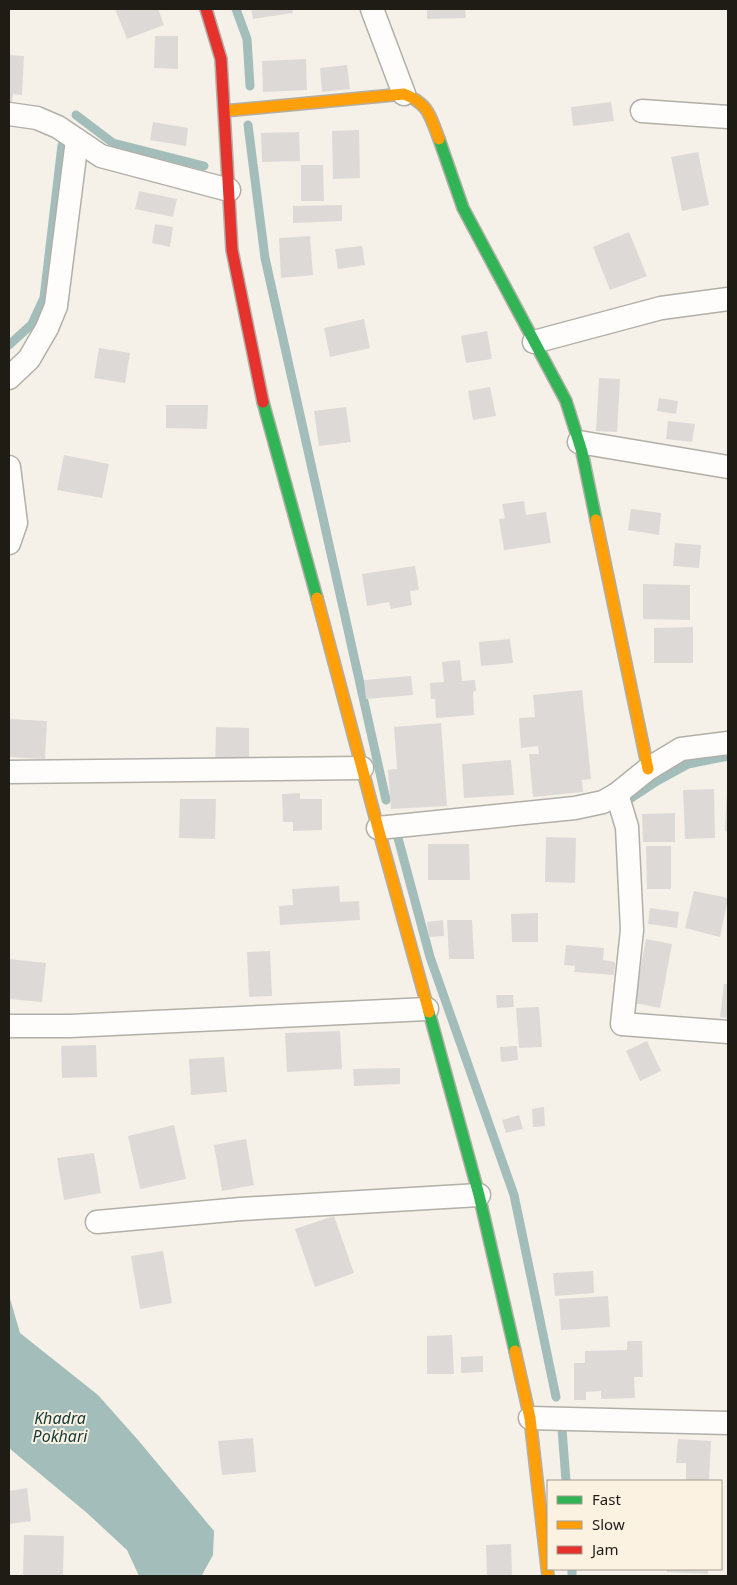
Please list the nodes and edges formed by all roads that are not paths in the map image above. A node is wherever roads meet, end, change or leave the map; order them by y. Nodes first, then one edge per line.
1 (206, 9) edge
2 (372, 9) edge
3 (404, 94) junction
4 (224, 111) junction
5 (642, 111) dead end
6 (9, 114) edge
7 (728, 117) edge
8 (77, 140) junction
9 (229, 190) junction
10 (728, 299) edge
11 (534, 342) junction
12 (9, 378) edge
13 (579, 442) junction
14 (9, 467) edge
15 (728, 467) edge
16 (9, 544) edge
17 (728, 743) edge
18 (362, 768) junction
19 (648, 769) junction
20 (9, 772) edge
21 (617, 794) junction
22 (378, 828) junction
23 (427, 1009) junction
24 (9, 1026) edge
25 (728, 1032) edge
26 (479, 1195) junction
27 (98, 1222) dead end
28 (530, 1418) junction
29 (728, 1423) edge
30 (547, 1567) edge

1 - 4 street
2 - 3 street
3 - 4 street
3 - 11 street
4 - 9 street
5 - 7 street
6 - 8 street
8 - 9 street
8 - 12 street
9 - 18 street
10 - 11 street
11 - 13 street
13 - 15 street
13 - 19 street
14 - 16 street
17 - 19 street
18 - 20 street
18 - 22 street
19 - 21 street
21 - 22 street
21 - 25 street
22 - 23 street
23 - 24 street
23 - 26 street
26 - 27 street
26 - 28 street
28 - 29 street
28 - 30 street

